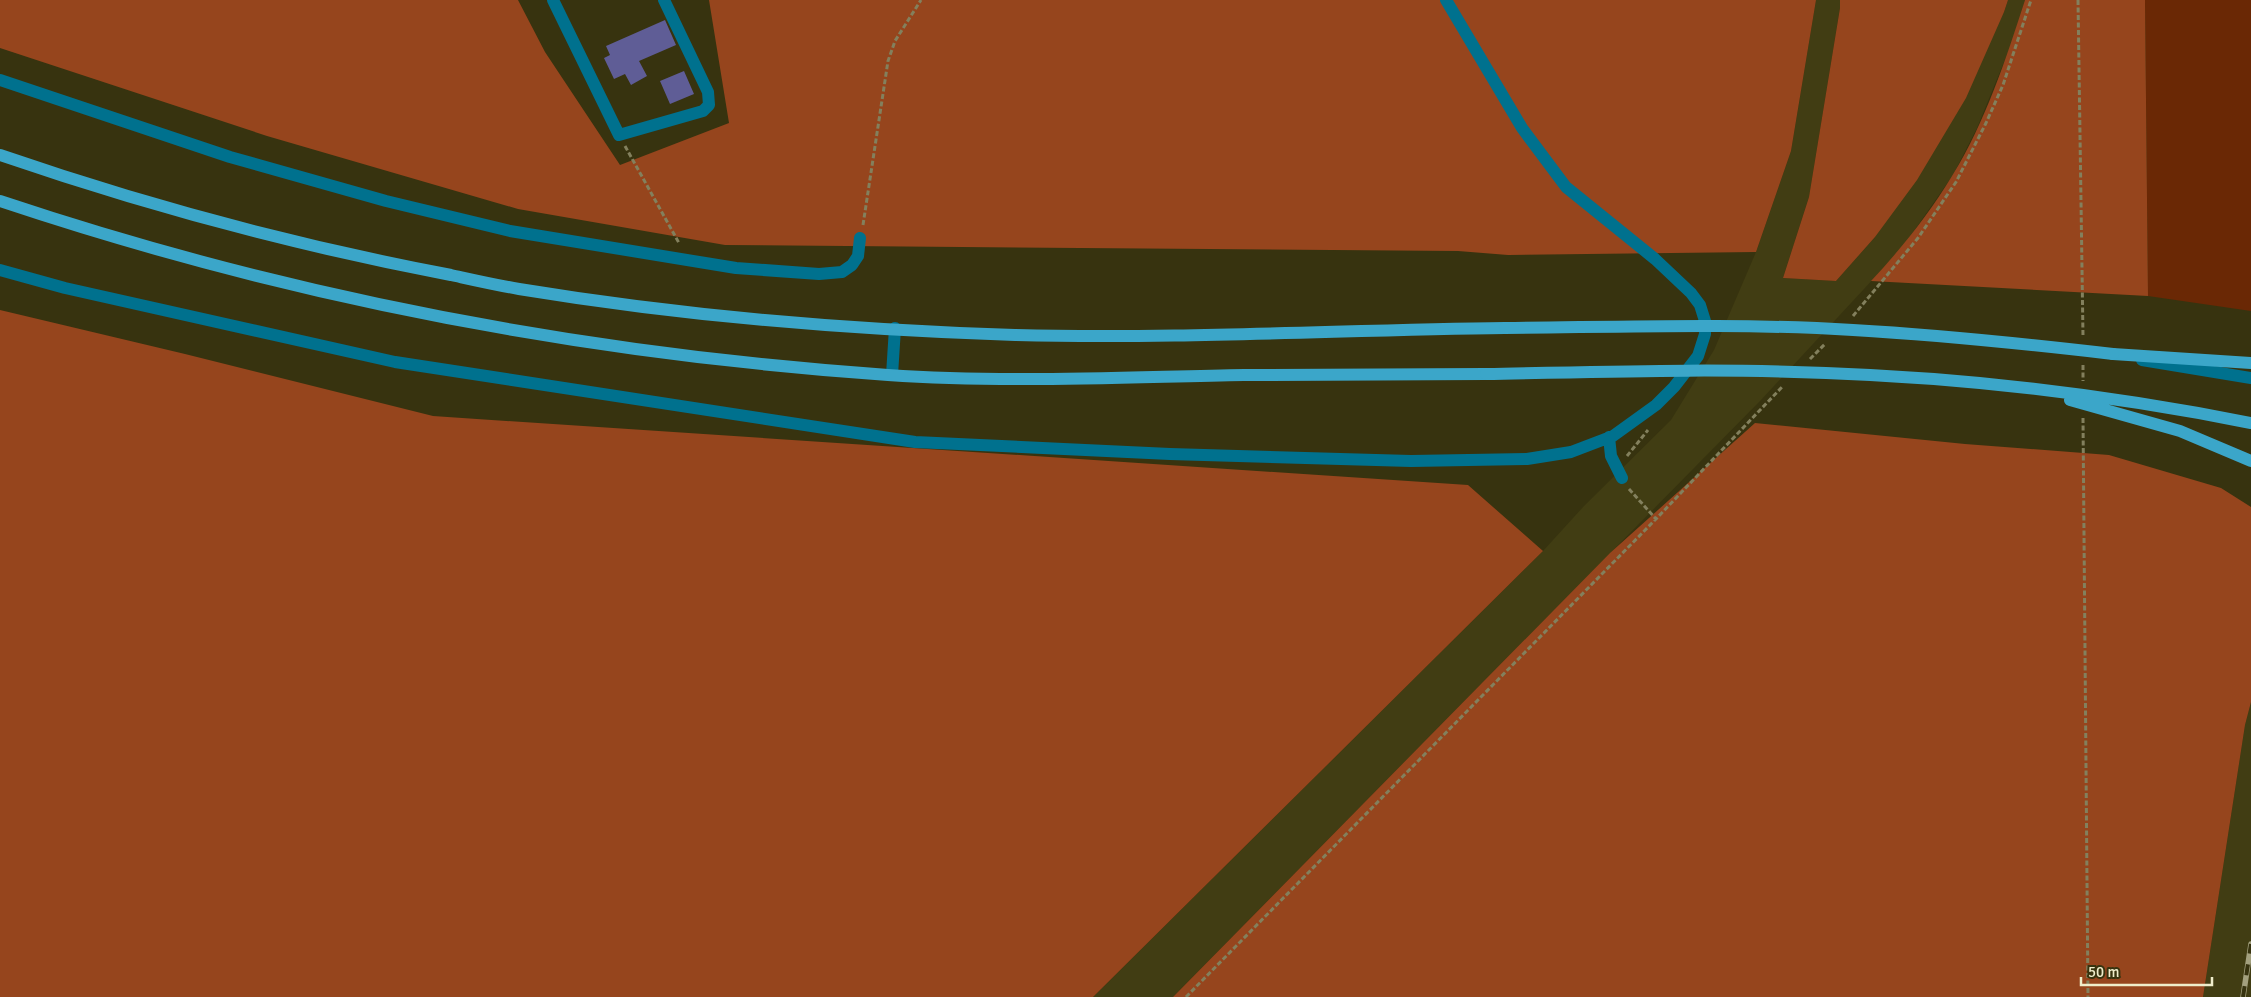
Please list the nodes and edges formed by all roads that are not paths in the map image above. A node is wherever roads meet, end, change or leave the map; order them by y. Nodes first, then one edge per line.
1 (553, 0) edge
2 (664, 0) edge
3 (1446, 0) edge
4 (0, 80) edge
5 (0, 155) edge
6 (0, 201) edge
7 (860, 238) road end
8 (0, 270) edge
9 (895, 328) junction
10 (2113, 354) junction
11 (2251, 363) edge
12 (892, 375) junction
13 (2251, 378) edge
14 (2034, 389) junction
15 (2251, 423) edge
16 (1609, 438) junction
17 (2251, 462) edge
18 (1622, 478) road end

1 - 2 street
3 - 16 street
4 - 7 street
5 - 9 main road
6 - 12 main road
8 - 16 street
9 - 10 main road, bridge
9 - 12 street
10 - 11 main road
10 - 13 street
12 - 14 main road, bridge
14 - 15 main road, bridge
14 - 17 main road, bridge
16 - 18 street

